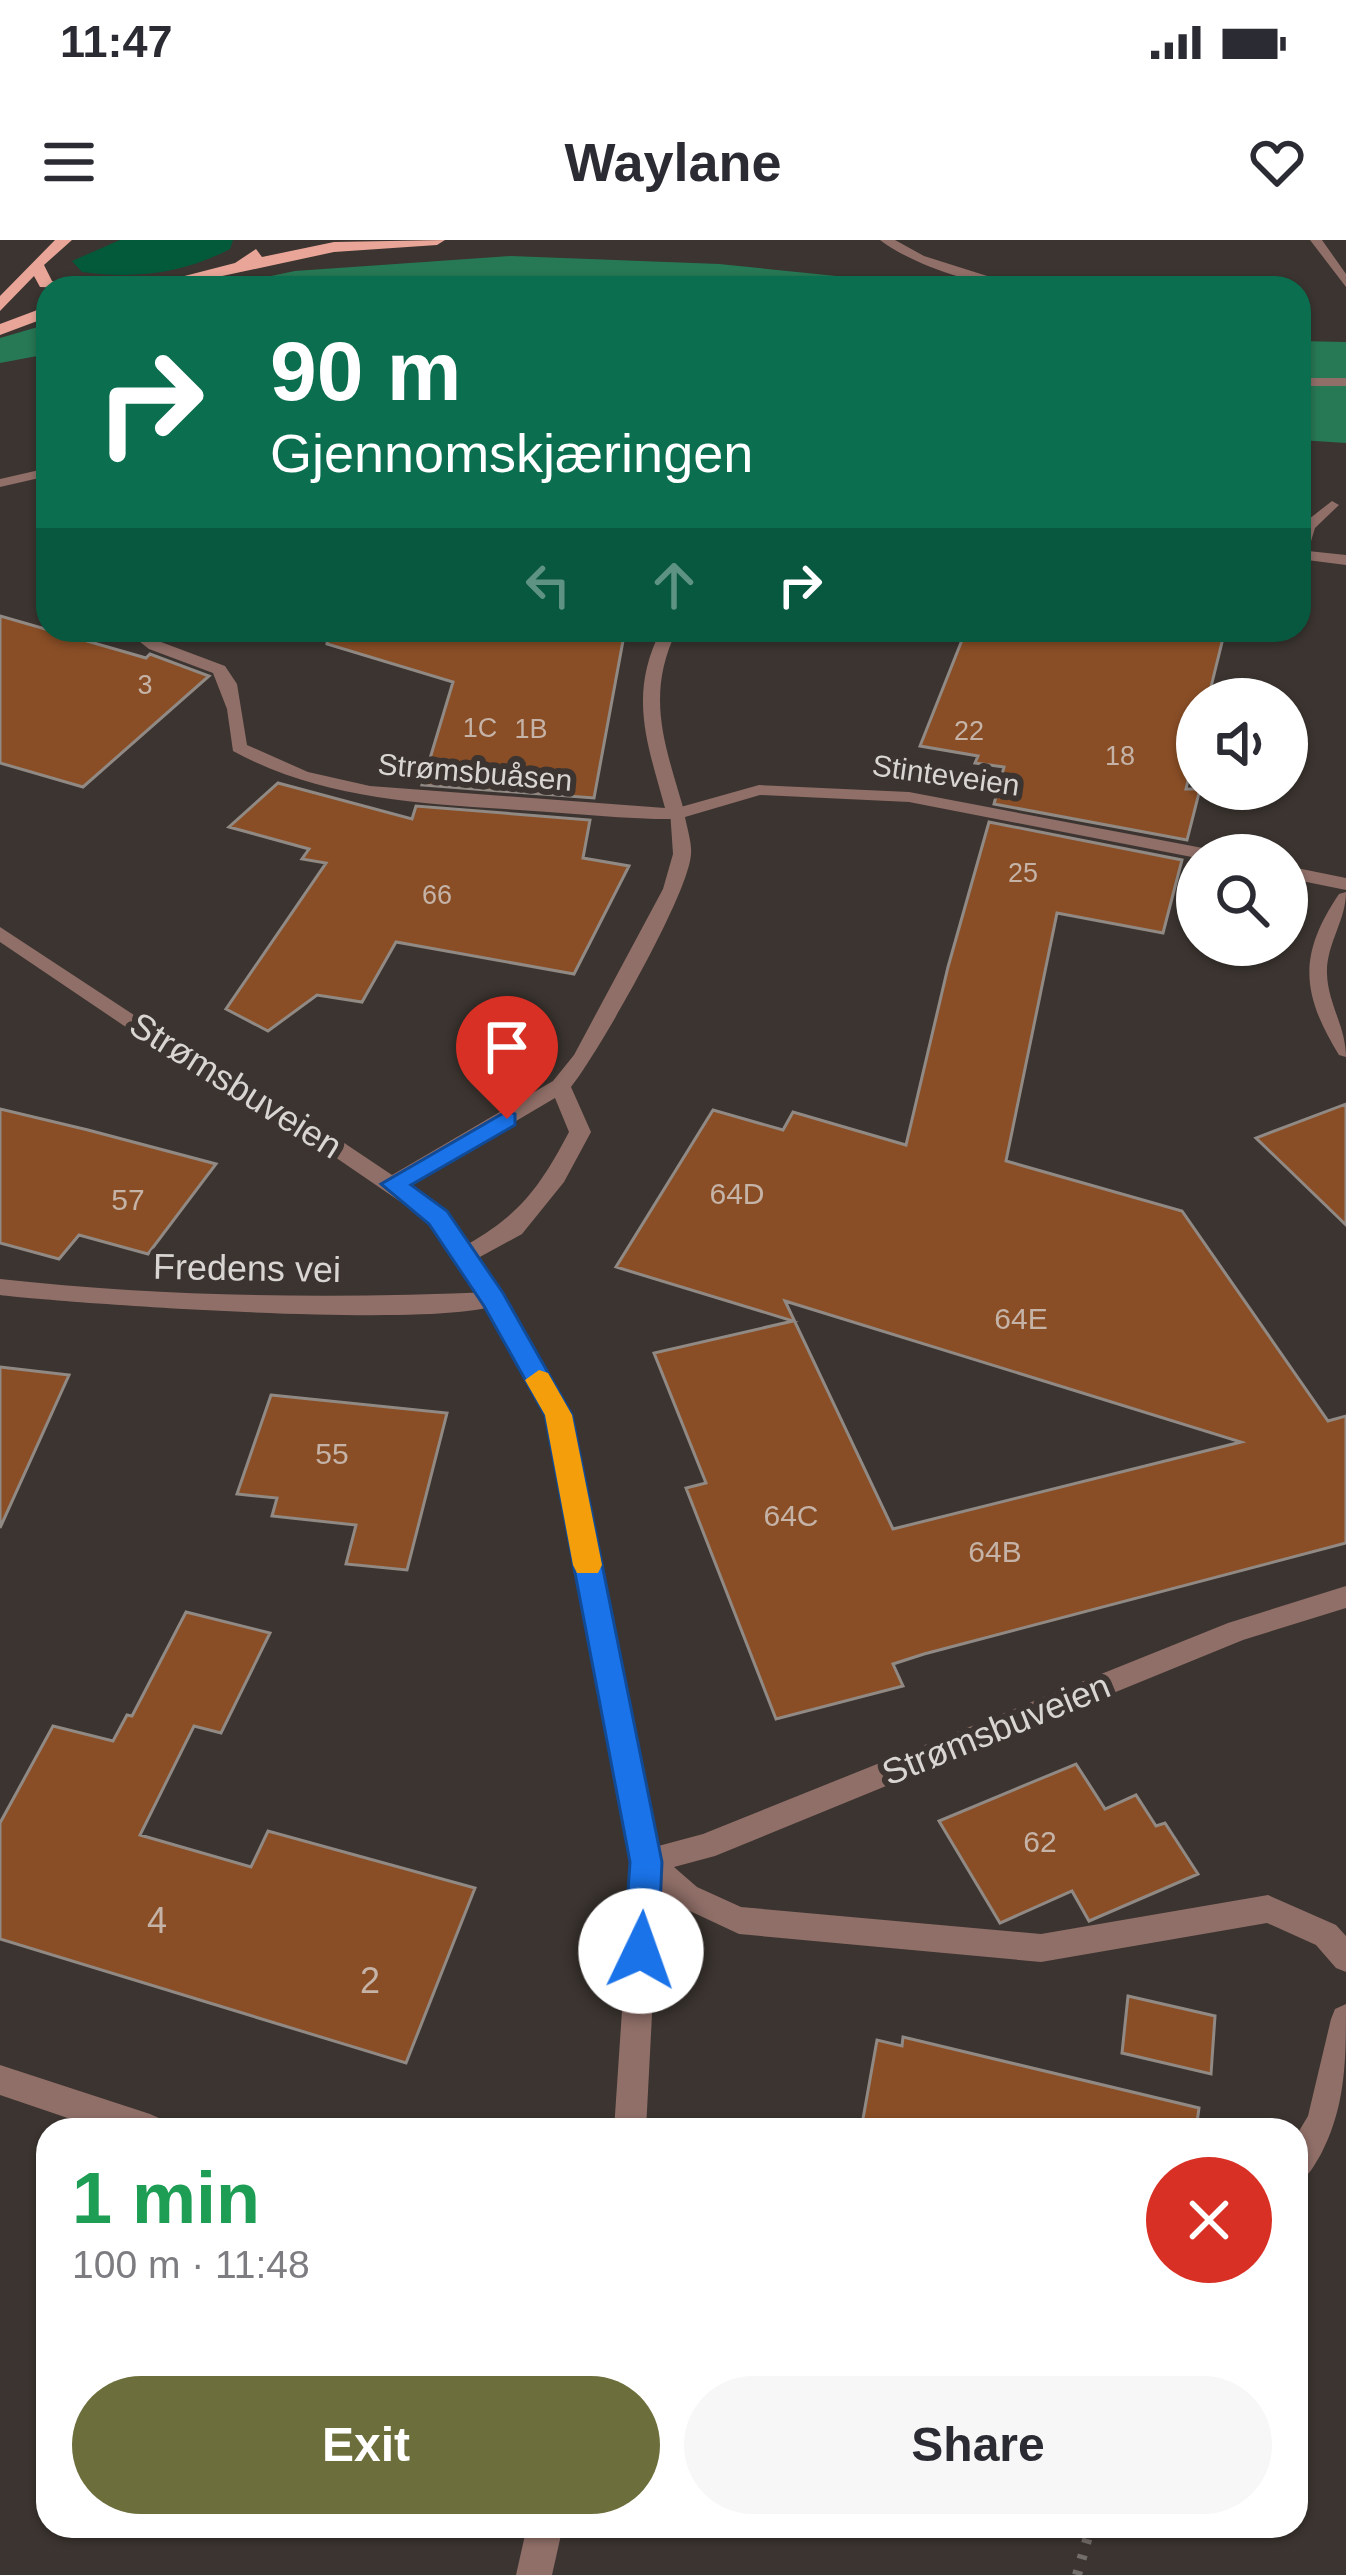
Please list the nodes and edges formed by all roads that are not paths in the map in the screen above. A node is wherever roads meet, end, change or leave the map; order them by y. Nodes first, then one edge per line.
1 (266, 240) edge
2 (437, 240) edge
3 (886, 240) edge
4 (1316, 240) edge
5 (60, 241) edge
6 (36, 264) junction
7 (241, 266) junction
8 (42, 276) edge
9 (198, 276) edge
10 (977, 276) edge
11 (1346, 283) edge
12 (0, 306) edge
13 (36, 316) edge
14 (0, 330) edge
15 (1311, 382) edge
16 (1346, 382) edge
17 (36, 475) edge
18 (0, 483) edge
19 (1332, 505) dead end
20 (1311, 523) edge
21 (1311, 556) edge
22 (1346, 560) edge
23 (151, 642) edge
24 (662, 642) edge
25 (676, 814) junction
26 (1176, 848) edge
27 (1308, 876) edge
28 (1346, 884) edge
29 (1346, 898) edge
30 (0, 933) edge
31 (1346, 1050) edge
32 (560, 1086) junction
33 (393, 1184) junction
34 (464, 1256) junction
35 (0, 1287) edge
36 (494, 1300) junction
37 (1346, 1597) edge
38 (646, 1862) junction
39 (1346, 1958) edge
40 (1346, 2019) edge
41 (0, 2080) edge
42 (115, 2118) edge
43 (631, 2118) edge
44 (1308, 2146) edge
45 (542, 2538) edge
46 (534, 2575) edge

1 - 7 main road
2 - 7 main road
3 - 10 street
4 - 11 street
5 - 6 main road
6 - 8 main road
6 - 12 main road
7 - 9 main road
13 - 14 main road
15 - 16 street
17 - 18 street
19 - 20 street
21 - 22 street
23 - 25 street, Strømsbuåsen
24 - 25 street
25 - 26 street, Stinteveien
25 - 32 street
27 - 28 street
29 - 31 street
30 - 33 street, Strømsbuveien
32 - 33 street
32 - 34 street
33 - 34 street, Strømsbuveien
34 - 36 street, Strømsbuveien
35 - 36 street, Fredens vei
36 - 38 street, Strømsbuveien
37 - 38 street, Strømsbuveien
38 - 39 street
38 - 43 street, Strømsbuveien
40 - 44 street
41 - 42 street
45 - 46 street

